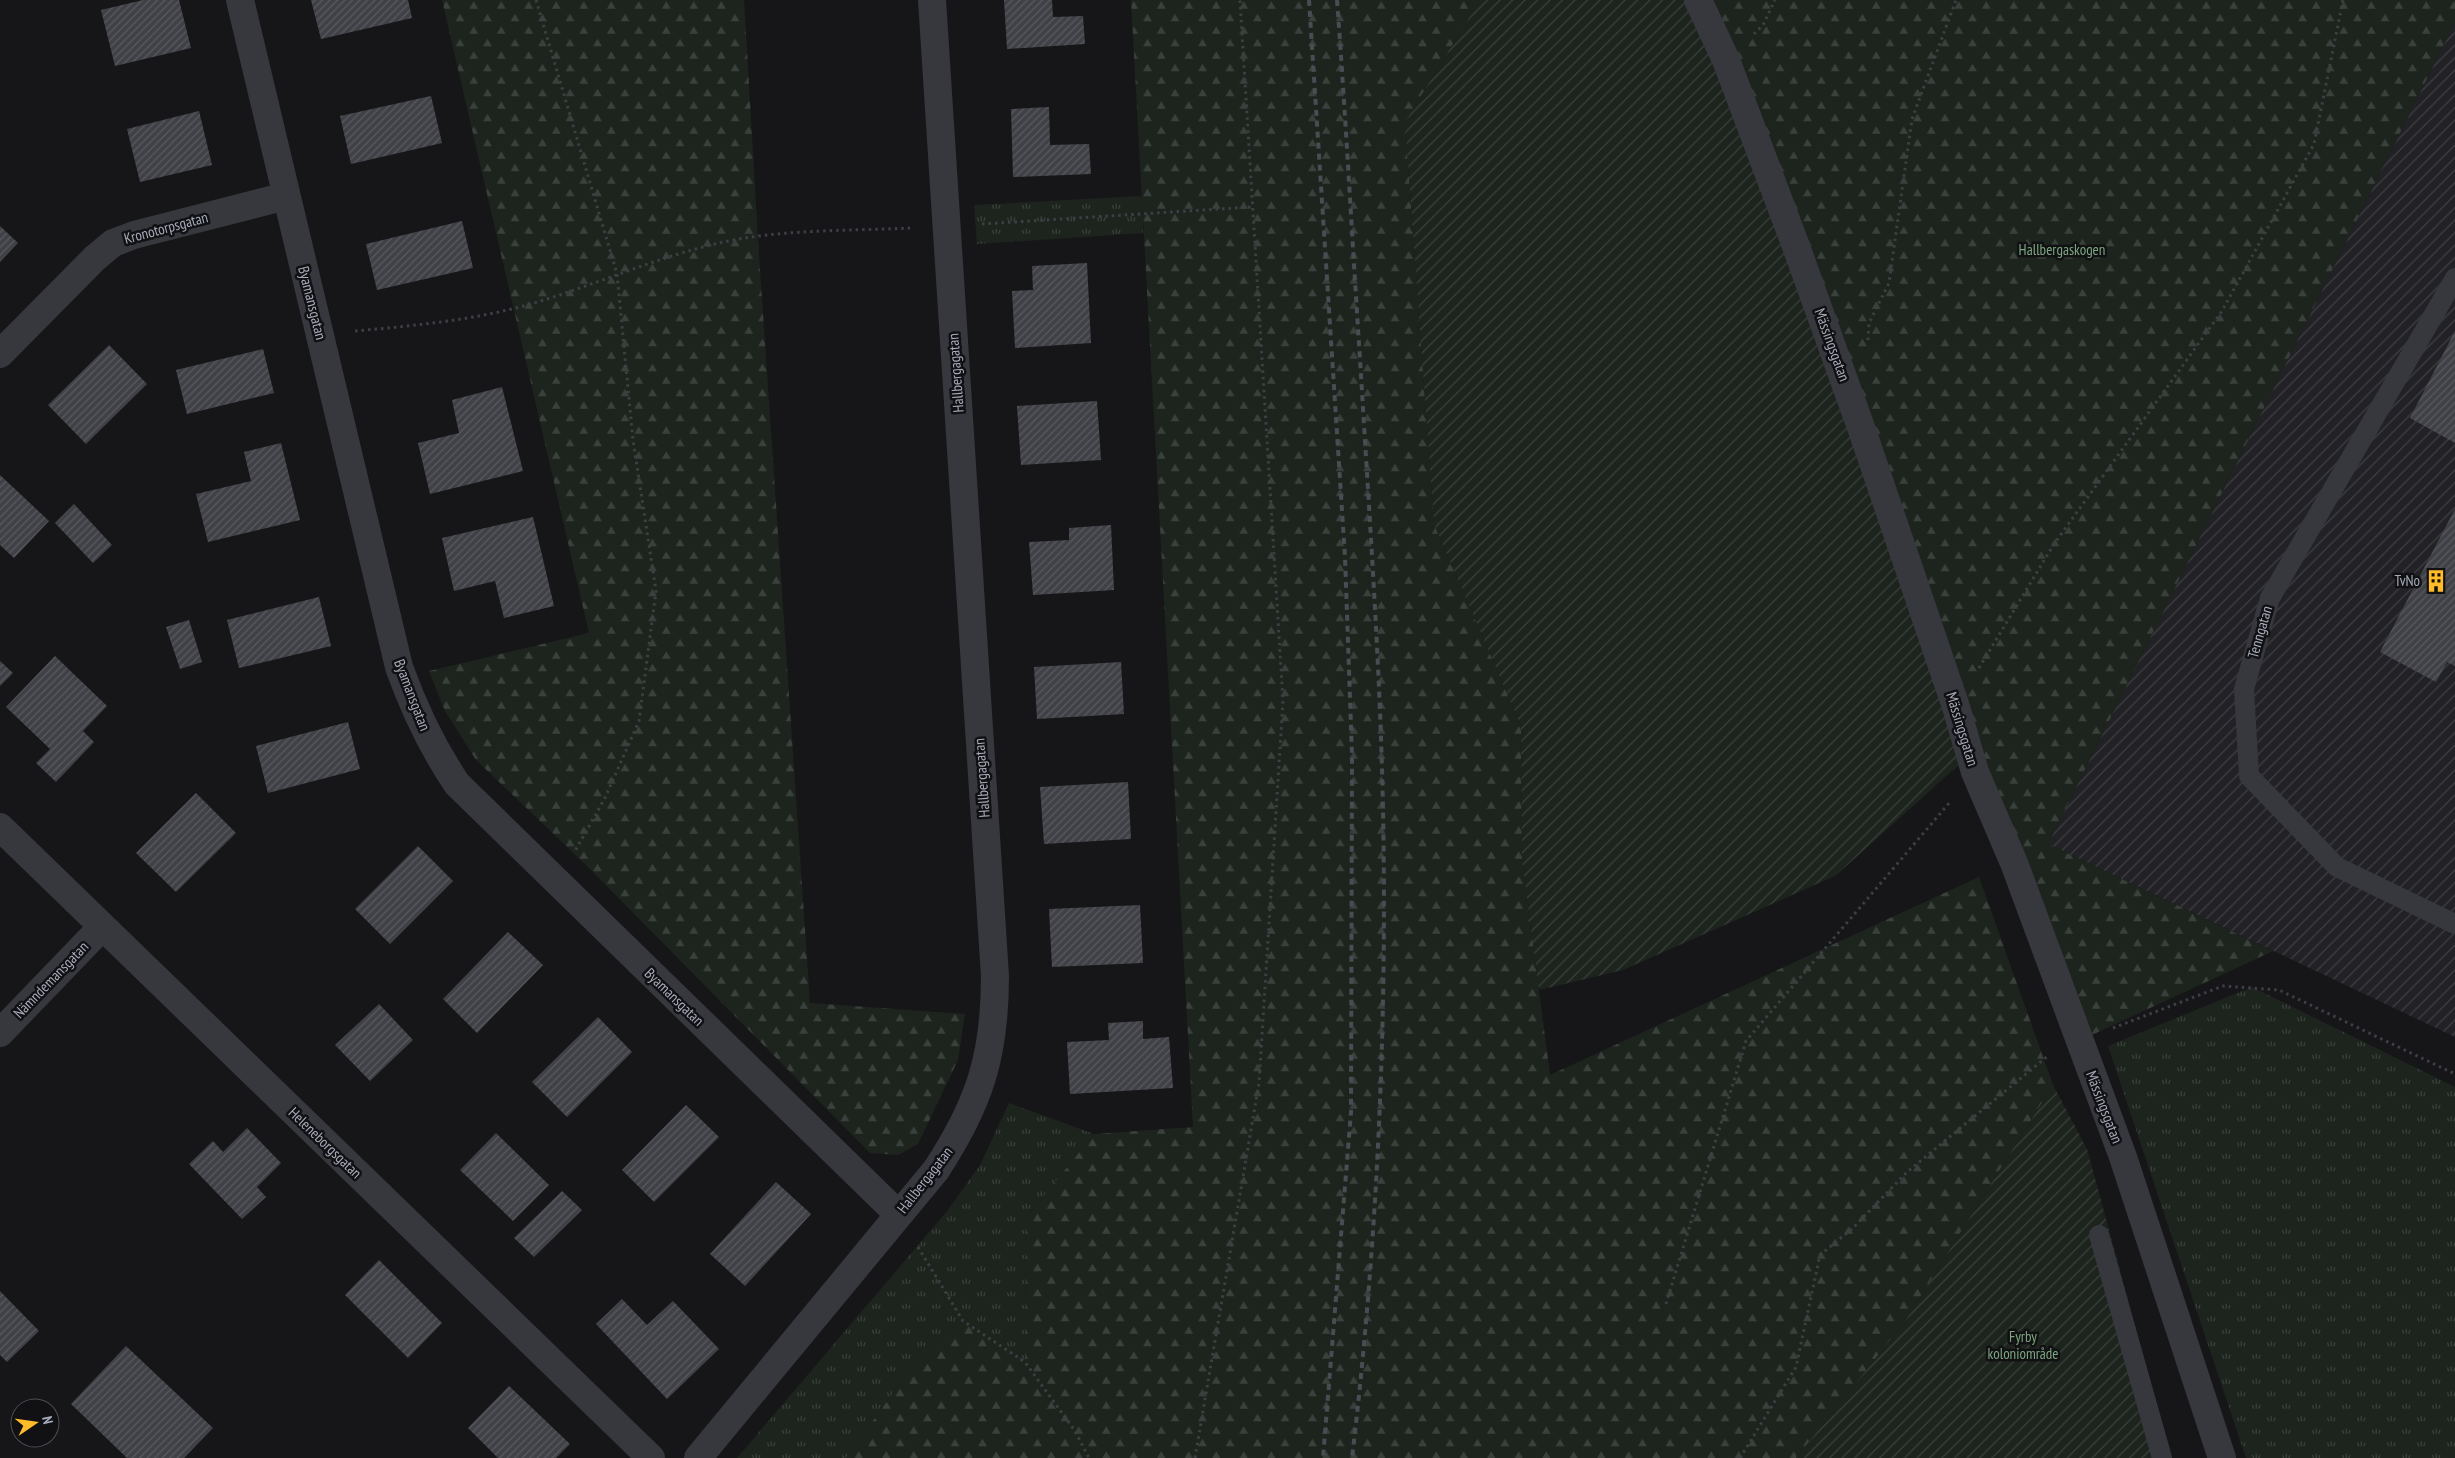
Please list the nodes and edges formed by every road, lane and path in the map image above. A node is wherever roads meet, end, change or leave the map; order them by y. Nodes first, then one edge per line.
1 (240, 0) edge
2 (536, 0) edge
3 (932, 0) edge
4 (1240, 0) edge
5 (1698, 0) edge
6 (1956, 0) edge
7 (2343, 0) edge
8 (286, 196) junction
9 (1251, 208) junction
10 (946, 226) junction
11 (617, 274) junction
12 (2455, 278) edge
13 (320, 335) junction
14 (1868, 343) dead end
15 (0, 354) edge
16 (1956, 707) junction
17 (1975, 772) junction
18 (0, 827) edge
19 (556, 883) junction
20 (2455, 924) edge
21 (102, 927) junction
22 (0, 1033) edge
23 (2079, 1041) junction
24 (2455, 1074) edge
25 (898, 1214) junction
26 (2100, 1235) dead end
27 (1666, 1304) dead end
28 (651, 1458) edge
29 (698, 1458) edge
30 (1089, 1458) edge
31 (1195, 1458) edge
32 (1740, 1458) edge
33 (2162, 1458) edge
34 (2222, 1458) edge

1 - 8 street, Byamansgatan
2 - 11 path
3 - 10 street, Hallbergagatan
4 - 9 path
5 - 16 street, Mässingsgatan
6 - 14 path
7 - 16 path
8 - 13 street, Byamansgatan
8 - 15 street, Kronotorpsgatan
9 - 10 path
9 - 31 path
10 - 11 path
10 - 25 street, Hallbergagatan
11 - 13 path
11 - 19 path
12 - 20 lane, Tenngatan
13 - 19 street, Byamansgatan
16 - 17 street, Mässingsgatan
17 - 23 street, Mässingsgatan
17 - 27 path
18 - 21 street, Heleneborgsgatan
19 - 25 street, Byamansgatan
21 - 22 street, Nämndemansgatan
21 - 28 street, Heleneborgsgatan
23 - 24 path
23 - 32 path
23 - 34 street, Mässingsgatan
25 - 29 street, Hallbergagatan
25 - 30 path
26 - 33 lane

